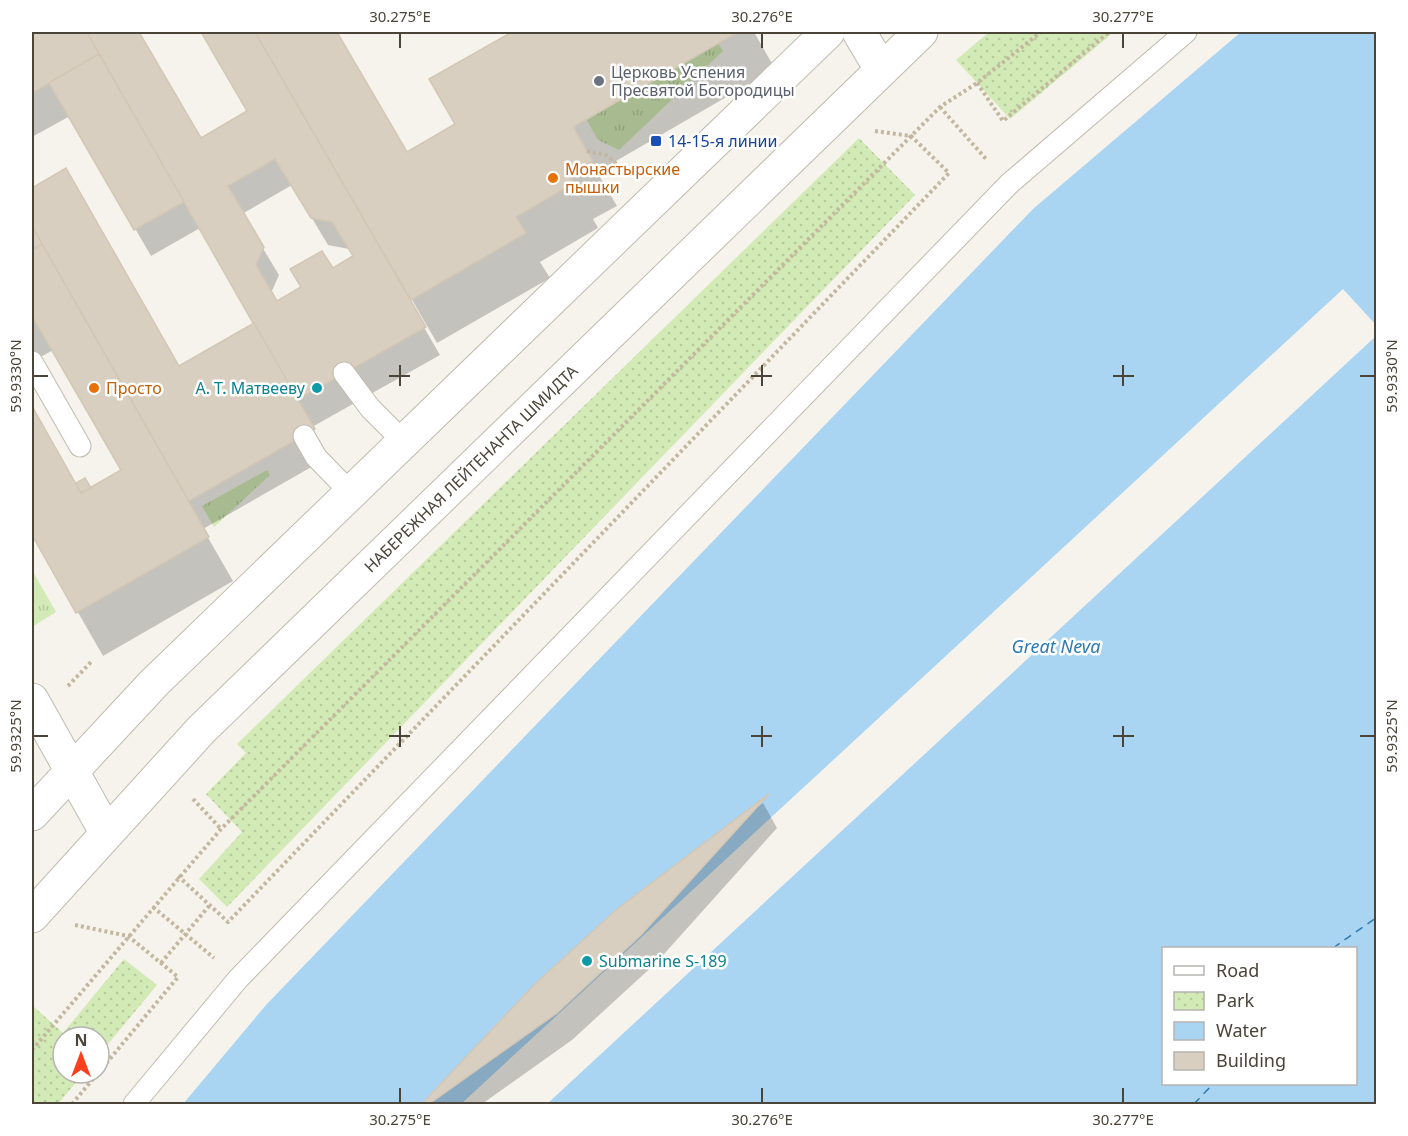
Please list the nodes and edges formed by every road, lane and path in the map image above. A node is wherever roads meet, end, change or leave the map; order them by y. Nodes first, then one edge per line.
1 (828, 32) edge
2 (859, 32) edge
3 (921, 32) edge
4 (1041, 32) edge
5 (1109, 32) edge
6 (1186, 32) edge
7 (881, 69) junction
8 (977, 83) junction
9 (940, 107) junction
10 (865, 129) dead end
11 (911, 136) junction
12 (587, 151) dead end
13 (983, 155) dead end
14 (621, 168) dead end
15 (32, 362) edge
16 (344, 373) dead end
17 (40, 398) edge
18 (304, 436) dead end
19 (404, 442) junction
20 (80, 446) dead end
21 (351, 493) junction
22 (32, 700) edge
23 (70, 770) junction
24 (190, 796) dead end
25 (32, 814) edge
26 (221, 829) junction
27 (106, 832) junction
28 (178, 876) junction
29 (209, 906) junction
30 (153, 907) junction
31 (32, 916) edge
32 (69, 924) dead end
33 (185, 934) junction
34 (128, 936) junction
35 (211, 956) dead end
36 (160, 963) junction
37 (32, 1050) edge
38 (111, 1058) edge
39 (89, 1085) edge
40 (72, 1104) edge
41 (134, 1104) edge

1 - 19 street
2 - 7 street
3 - 7 street, НАБЕРЕЖНАЯ ЛЕЙТЕНАНТА ШМИДТА
4 - 8 path
5 - 8 path
6 - 41 lane
7 - 27 street, НАБЕРЕЖНАЯ ЛЕЙТЕНАНТА ШМИДТА
8 - 9 path
9 - 11 path
9 - 13 path
10 - 11 path
11 - 26 path
11 - 29 path
12 - 14 path
15 - 17 lane
16 - 19 lane
17 - 20 lane
18 - 21 lane
19 - 21 street
21 - 23 street
22 - 23 street
23 - 25 street
23 - 27 street
24 - 26 path
26 - 28 path
27 - 31 street, НАБЕРЕЖНАЯ ЛЕЙТЕНАНТА ШМИДТА
28 - 29 path
28 - 30 path
29 - 33 path
30 - 33 path
30 - 34 path
32 - 34 path
33 - 35 path
33 - 36 path
34 - 36 path
34 - 37 path
36 - 38 path
39 - 40 path

